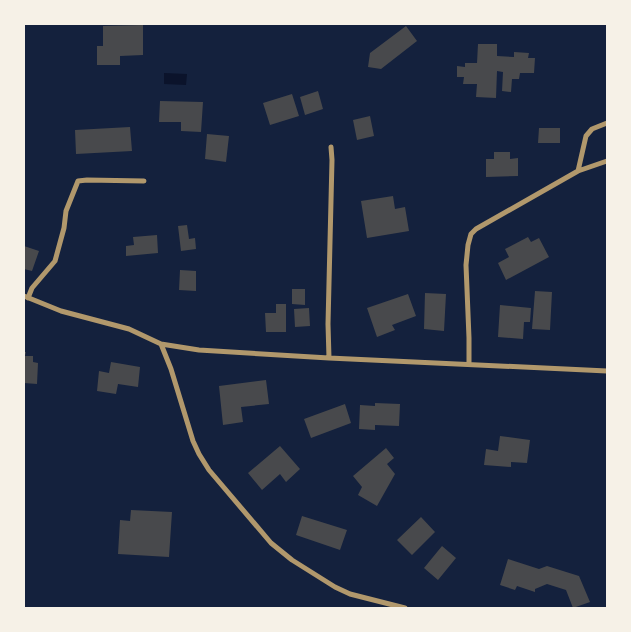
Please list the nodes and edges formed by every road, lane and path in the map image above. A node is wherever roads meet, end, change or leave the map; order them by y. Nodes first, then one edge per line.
1 (607, 123) edge
2 (331, 147) dead end
3 (607, 161) edge
4 (578, 171) junction
5 (144, 181) dead end
6 (26, 297) edge
7 (161, 344) junction
8 (329, 358) junction
9 (469, 364) junction
10 (607, 371) edge
11 (405, 608) edge

1 - 4 street
2 - 8 street
3 - 4 street
4 - 9 street
5 - 6 street
6 - 7 street
7 - 8 street
7 - 11 street
8 - 9 street
9 - 10 street

